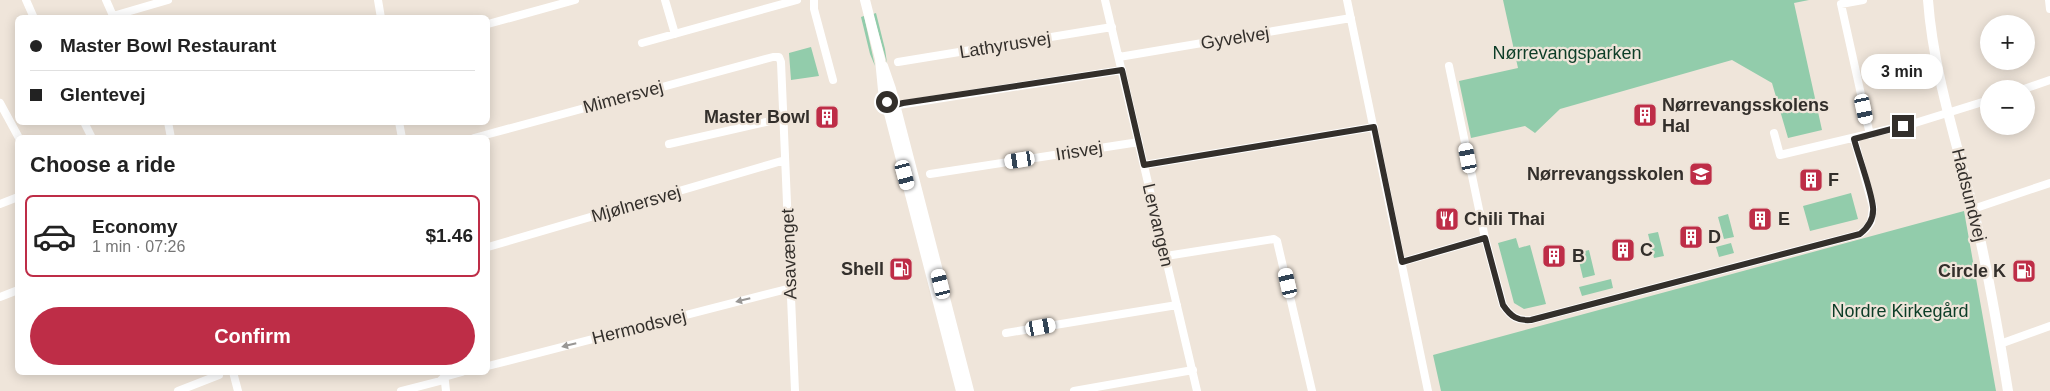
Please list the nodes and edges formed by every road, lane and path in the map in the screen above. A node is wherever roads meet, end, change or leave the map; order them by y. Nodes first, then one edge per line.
1 (26, 0) edge
2 (106, 0) edge
3 (168, 0) edge
4 (378, 0) edge
5 (575, 0) edge
6 (665, 0) edge
7 (797, 0) edge
8 (815, 0) edge
9 (865, 0) edge
10 (1106, 0) edge
11 (1347, 0) edge
12 (1863, 0) edge
13 (1928, 0) edge
14 (2049, 0) edge
15 (137, 8) junction
16 (2050, 9) edge
17 (33, 15) edge
18 (112, 15) edge
19 (118, 15) edge
20 (139, 15) edge
21 (380, 15) edge
22 (1350, 18) junction
23 (490, 23) edge
24 (1112, 27) junction
25 (675, 34) junction
26 (642, 43) dead end
27 (773, 56) joint
28 (1119, 57) junction
29 (898, 62) dead end
30 (1449, 66) dead end
31 (1122, 70) junction
32 (833, 80) dead end
33 (2050, 80) edge
34 (2035, 85) edge
35 (0, 103) edge
36 (1980, 103) edge
37 (892, 106) junction
38 (1949, 112) junction
39 (784, 118) junction
40 (1374, 127) junction
41 (1774, 133) dead end
42 (17, 135) edge
43 (485, 135) edge
44 (1870, 135) junction
45 (1854, 139) junction
46 (1139, 142) junction
47 (668, 144) dead end
48 (785, 160) junction
49 (1144, 165) junction
50 (930, 174) dead end
51 (2050, 183) edge
52 (15, 198) edge
53 (0, 204) edge
54 (1973, 209) junction
55 (1485, 238) junction
56 (490, 246) edge
57 (1166, 256) junction
58 (1402, 262) junction
59 (791, 288) junction
60 (15, 291) edge
61 (0, 297) edge
62 (1177, 305) junction
63 (2050, 326) edge
64 (1006, 333) dead end
65 (2000, 344) junction
66 (490, 365) edge
67 (1193, 370) junction
68 (220, 375) dead end
69 (234, 375) edge
70 (444, 375) edge
71 (178, 391) edge
72 (238, 391) edge
73 (401, 391) edge
74 (446, 391) edge
75 (795, 391) edge
76 (961, 391) edge
77 (969, 391) edge
78 (1074, 391) edge
79 (1197, 391) edge
80 (1312, 391) edge
81 (1428, 391) edge
82 (2008, 391) edge

1 - 17 street
2 - 18 street
3 - 15 street
4 - 21 street
5 - 23 street
6 - 25 street
7 - 25 street
8 - 32 street
9 - 37 street
10 - 24 street, Lervangen
11 - 22 street
12 - 44 street
13 - 38 street, Hadsundvej
14 - 16 street
15 - 19 street
15 - 20 street
22 - 28 street, Gyvelvej
22 - 40 street
24 - 28 street, Lervangen
24 - 29 street, Lathyrusvej
25 - 26 street
27 - 39 street, Asavænget
27 - 43 street, Mimersvej
28 - 31 street, Lervangen
30 - 55 street
31 - 37 street
31 - 46 street, Lervangen
33 - 34 street
35 - 42 street
36 - 38 street
37 - 76 street
37 - 77 street
38 - 44 street
38 - 54 street, Hadsundvej
39 - 47 street
39 - 48 street, Asavænget
40 - 49 street
40 - 58 street
41 - 45 street
44 - 45 street
45 - 55 street
46 - 49 street, Lervangen
46 - 50 street, Irisvej
48 - 56 street, Mjølnersvej
48 - 59 street, Asavænget
49 - 57 street, Lervangen
51 - 54 street
52 - 53 street
54 - 65 street, Hadsundvej
55 - 58 street
57 - 62 street, Lervangen
57 - 80 street
58 - 81 street
59 -> 66 street, Hermodsvej
59 - 75 street, Asavænget
60 - 61 street
62 - 64 street
62 - 67 street, Lervangen
63 - 65 street
65 - 82 street, Hadsundvej
67 - 78 street
67 - 79 street, Lervangen
68 - 71 street
69 - 72 street
70 - 73 street
70 - 74 street

